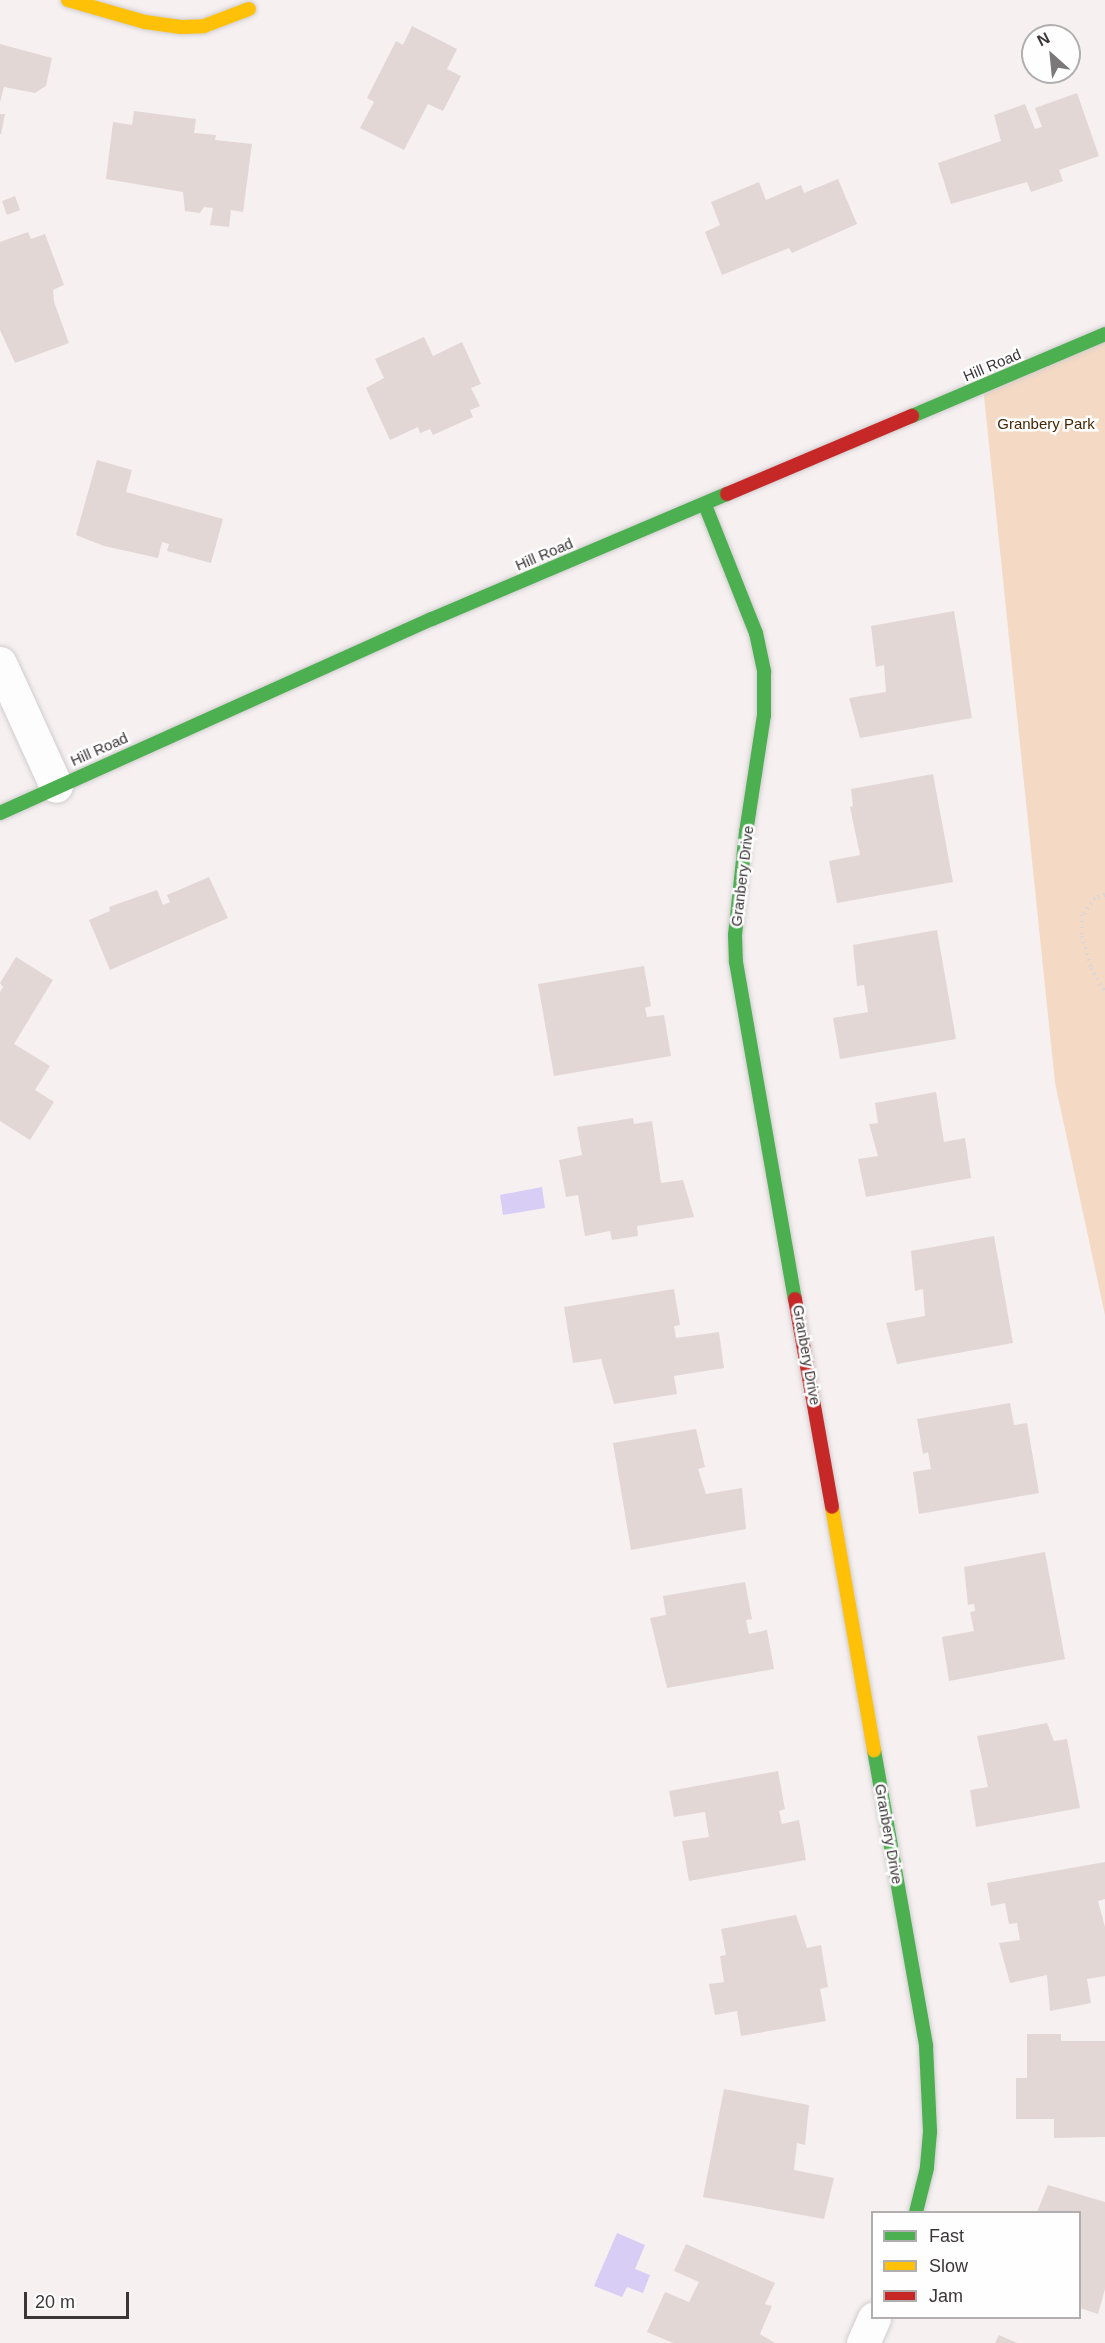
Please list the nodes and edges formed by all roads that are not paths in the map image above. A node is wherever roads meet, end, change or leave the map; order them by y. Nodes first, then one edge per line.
1 (68, 0) edge
2 (249, 9) dead end
3 (1105, 334) edge
4 (705, 504) junction
5 (0, 663) edge
6 (56, 786) junction
7 (0, 813) edge
8 (916, 2211) edge
9 (874, 2319) edge
10 (863, 2343) edge

1 - 2 street
3 - 4 street, Hill Road
4 - 6 street, Hill Road
4 - 8 street, Granbery Drive
5 - 6 street
6 - 7 street, Hill Road
9 - 10 street

